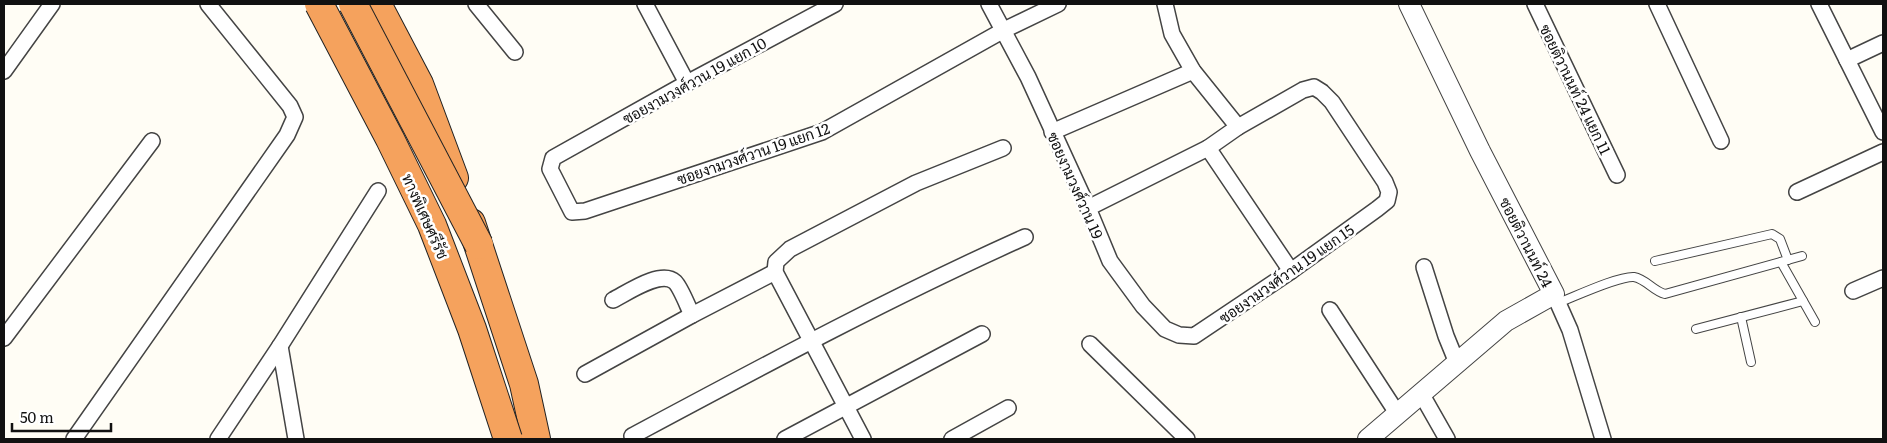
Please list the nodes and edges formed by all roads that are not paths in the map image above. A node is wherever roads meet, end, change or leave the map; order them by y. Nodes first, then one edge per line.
1 (52, 4) edge
2 (208, 4) edge
3 (319, 4) edge
4 (332, 4) edge
5 (353, 4) edge
6 (377, 4) edge
7 (476, 4) edge
8 (645, 4) edge
9 (835, 4) edge
10 (989, 4) edge
11 (1058, 4) edge
12 (1165, 4) edge
13 (1409, 4) edge
14 (1535, 4) edge
15 (1658, 4) edge
16 (1819, 4) edge
17 (1004, 30) junction
18 (1883, 43) edge
19 (515, 52) dead end
20 (1847, 60) junction
21 (4, 70) edge
22 (1193, 71) junction
23 (687, 83) junction
24 (1238, 127) junction
25 (1052, 132) junction
26 (1883, 132) edge
27 (152, 141) dead end
28 (1721, 141) dead end
29 (1003, 148) dead end
30 (1208, 148) junction
31 (1883, 152) edge
32 (553, 158) joint
33 (1616, 175) dead end
34 (378, 192) dead end
35 (1797, 192) dead end
36 (1088, 208) junction
37 (1025, 238) dead end
38 (479, 245) junction
39 (1802, 256) dead end
40 (1655, 261) dead end
41 (1784, 261) junction
42 (1424, 267) dead end
43 (1291, 271) junction
44 (775, 272) junction
45 (1883, 278) edge
46 (1853, 291) dead end
47 (1556, 298) junction
48 (613, 300) dead end
49 (1803, 300) junction
50 (1330, 310) dead end
51 (692, 315) junction
52 (1741, 317) junction
53 (1815, 322) dead end
54 (1696, 328) dead end
55 (982, 334) dead end
56 (1194, 336) joint
57 (4, 338) edge
58 (811, 340) junction
59 (1090, 344) dead end
60 (280, 346) junction
61 (1751, 362) dead end
62 (1457, 363) junction
63 (585, 374) dead end
64 (1422, 395) junction
65 (846, 407) junction
66 (1008, 408) dead end
67 (1397, 413) junction
68 (1170, 434) edge
69 (632, 436) dead end
70 (74, 439) edge
71 (218, 439) edge
72 (296, 439) edge
73 (495, 439) edge
74 (508, 439) edge
75 (536, 439) edge
76 (785, 439) edge
77 (863, 439) edge
78 (952, 439) edge
79 (1187, 439) edge
80 (1368, 439) edge
81 (1446, 439) edge
82 (1603, 439) edge

1 - 21 street
2 - 70 street
3 - 74 highway, ทางพิเศษศรีรัช, bridge
4 - 73 street
5 - 38 highway, ทางพิเศษศรีรัช, bridge
6 - 38 highway, bridge
7 - 19 street
8 - 23 street
9 - 23 street, ซอยงามวงศ์วาน 19 แยก 10
10 - 17 street, ซอยงามวงศ์วาน 19
11 - 17 street
12 - 22 street
13 - 47 street, ซอยติวานนท์ 24
14 - 33 street, ซอยติวานนท์ 24 แยก 11
15 - 28 street
16 - 20 street
17 - 25 street, ซอยงามวงศ์วาน 19
17 - 32 street, ซอยงามวงศ์วาน 19 แยก 12
18 - 20 street
20 - 26 street
22 - 24 street
22 - 25 street
23 - 32 street, ซอยงามวงศ์วาน 19 แยก 10
24 - 30 street
24 - 43 street, ซอยงามวงศ์วาน 19 แยก 15
25 - 36 street, ซอยงามวงศ์วาน 19
27 - 57 street
29 - 44 street
30 - 36 street
30 - 43 street
31 - 35 street
34 - 60 street
36 - 56 street, ซอยงามวงศ์วาน 19
37 - 58 street
38 - 75 highway, ทางพิเศษศรีรัช
39 - 41 lane
40 - 41 lane
41 - 47 lane
41 - 49 lane
42 - 62 street
43 - 56 street, ซอยงามวงศ์วาน 19 แยก 15
44 - 51 street
44 - 58 street
45 - 46 street
47 - 62 street, ซอยติวานนท์ 24
47 - 82 street
48 - 51 street
49 - 52 lane
49 - 53 lane
50 - 67 street
51 - 63 street
52 - 54 lane
52 - 61 lane
55 - 65 street
58 - 65 street
58 - 69 street
59 - 68 street
60 - 71 street
60 - 72 street
62 - 64 street, ซอยติวานนท์ 24
64 - 67 street, ซอยติวานนท์ 24
64 - 81 street
65 - 76 street
65 - 77 street
66 - 78 street
67 - 80 street, ซอยติวานนท์ 24
68 - 79 street

